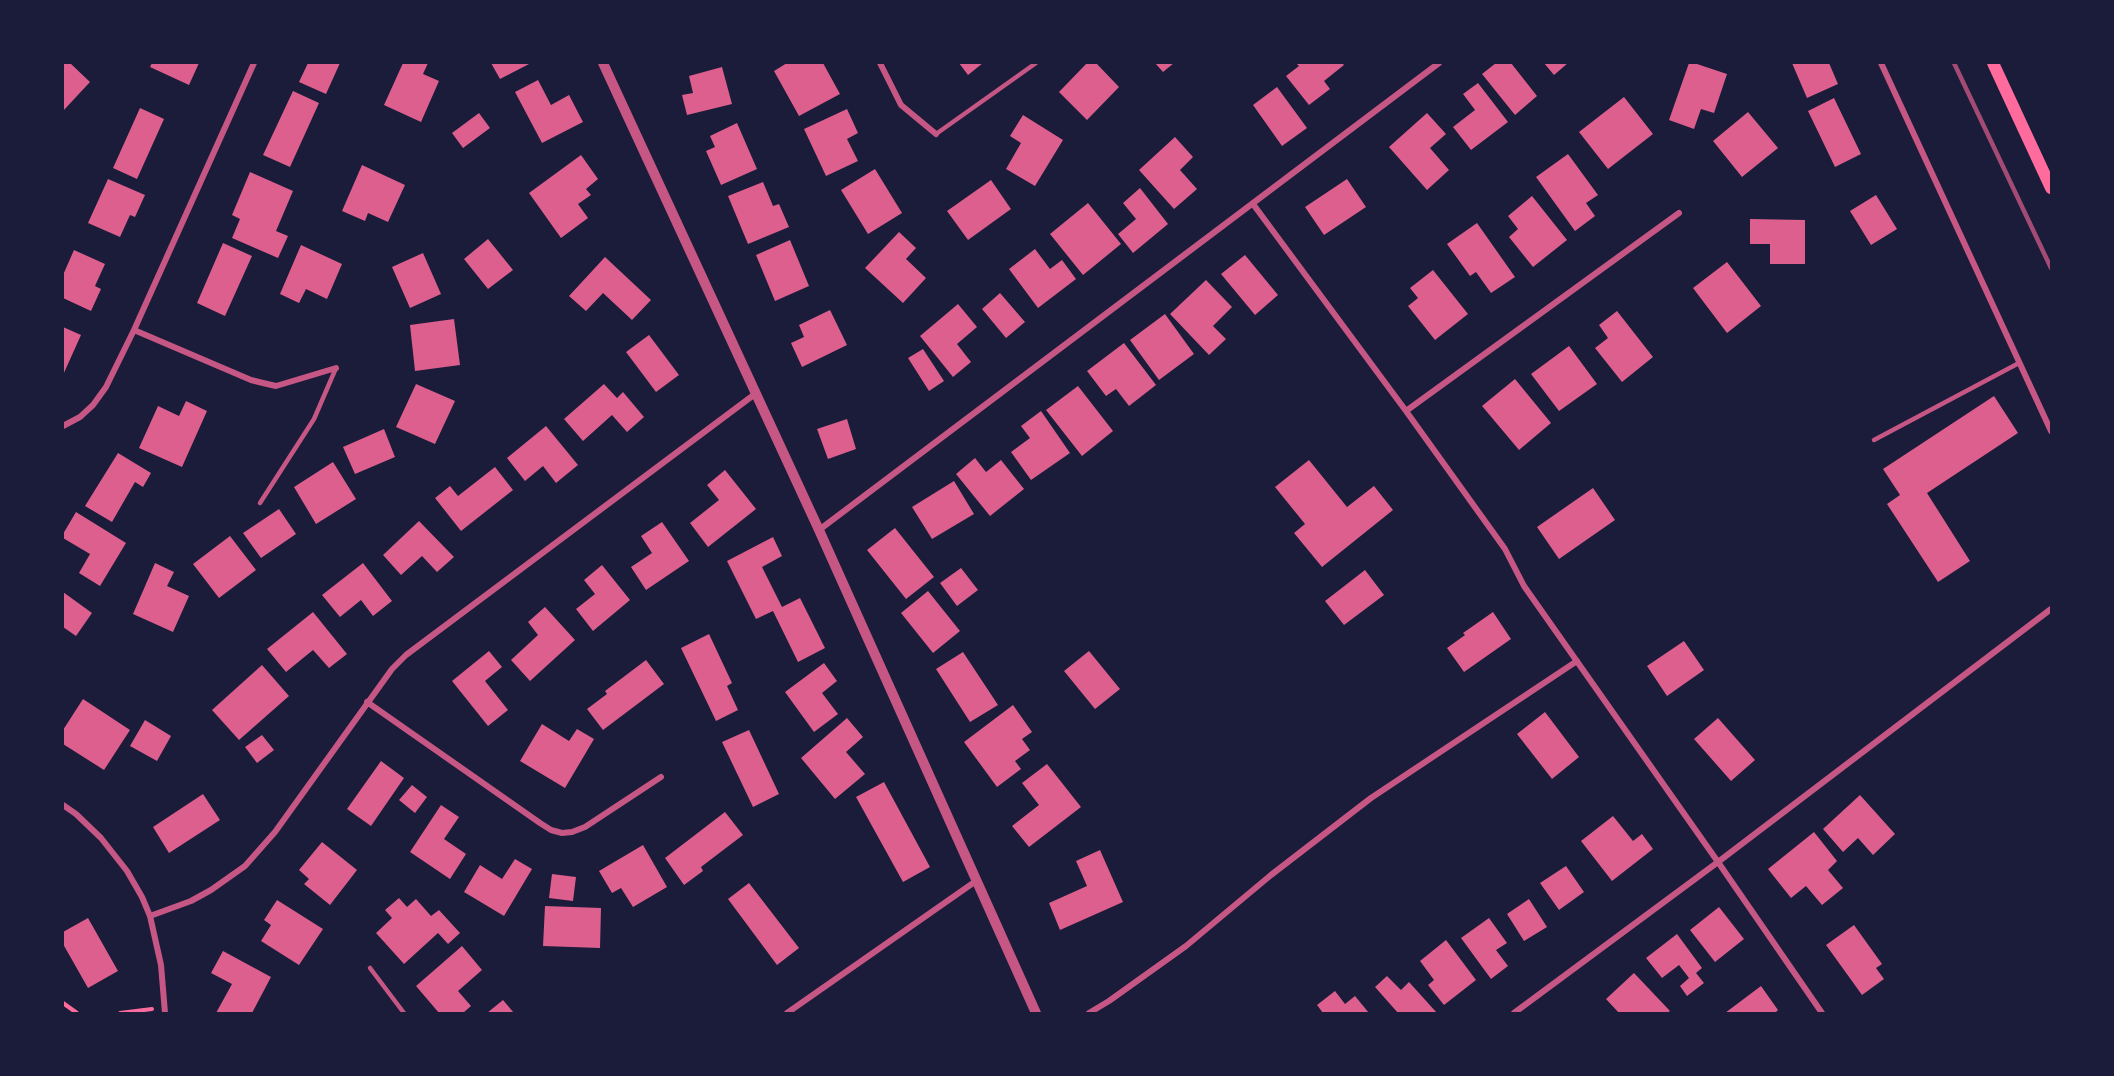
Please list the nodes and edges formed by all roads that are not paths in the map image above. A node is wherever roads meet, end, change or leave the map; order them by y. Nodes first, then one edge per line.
1 (254, 63) edge
2 (603, 63) edge
3 (880, 63) edge
4 (1036, 63) edge
5 (1438, 63) edge
6 (1881, 63) edge
7 (1993, 63) edge
8 (936, 134) joint
9 (2051, 188) edge
10 (1252, 204) junction
11 (1679, 213) dead end
12 (134, 330) junction
13 (2019, 363) junction
14 (336, 368) joint
15 (755, 394) junction
16 (1406, 411) junction
17 (63, 426) edge
18 (2051, 431) edge
19 (1875, 440) dead end
20 (260, 503) dead end
21 (819, 530) junction
22 (2051, 609) edge
23 (1577, 661) junction
24 (367, 702) junction
25 (661, 777) dead end
26 (63, 805) edge
27 (1718, 862) junction
28 (976, 881) junction
29 (150, 916) junction
30 (370, 968) dead end
31 (165, 1011) edge
32 (404, 1013) edge
33 (787, 1013) edge
34 (1036, 1013) edge
35 (1089, 1013) edge
36 (1514, 1013) edge
37 (1822, 1013) edge

1 - 12 street
2 - 15 street
3 - 8 street
4 - 8 lane
5 - 10 street
6 - 13 street
7 - 9 main road
10 - 16 street
10 - 21 street
11 - 16 street
12 - 14 street
12 - 17 street
13 - 18 street
13 - 19 lane
14 - 20 lane
15 - 21 street
15 - 24 street
16 - 23 street
21 - 28 street
22 - 27 street
23 - 27 street
23 - 35 street
24 - 25 street
24 - 29 street
26 - 29 street
27 - 36 street
27 - 37 street
28 - 33 street
28 - 34 street
29 - 31 street
30 - 32 lane

